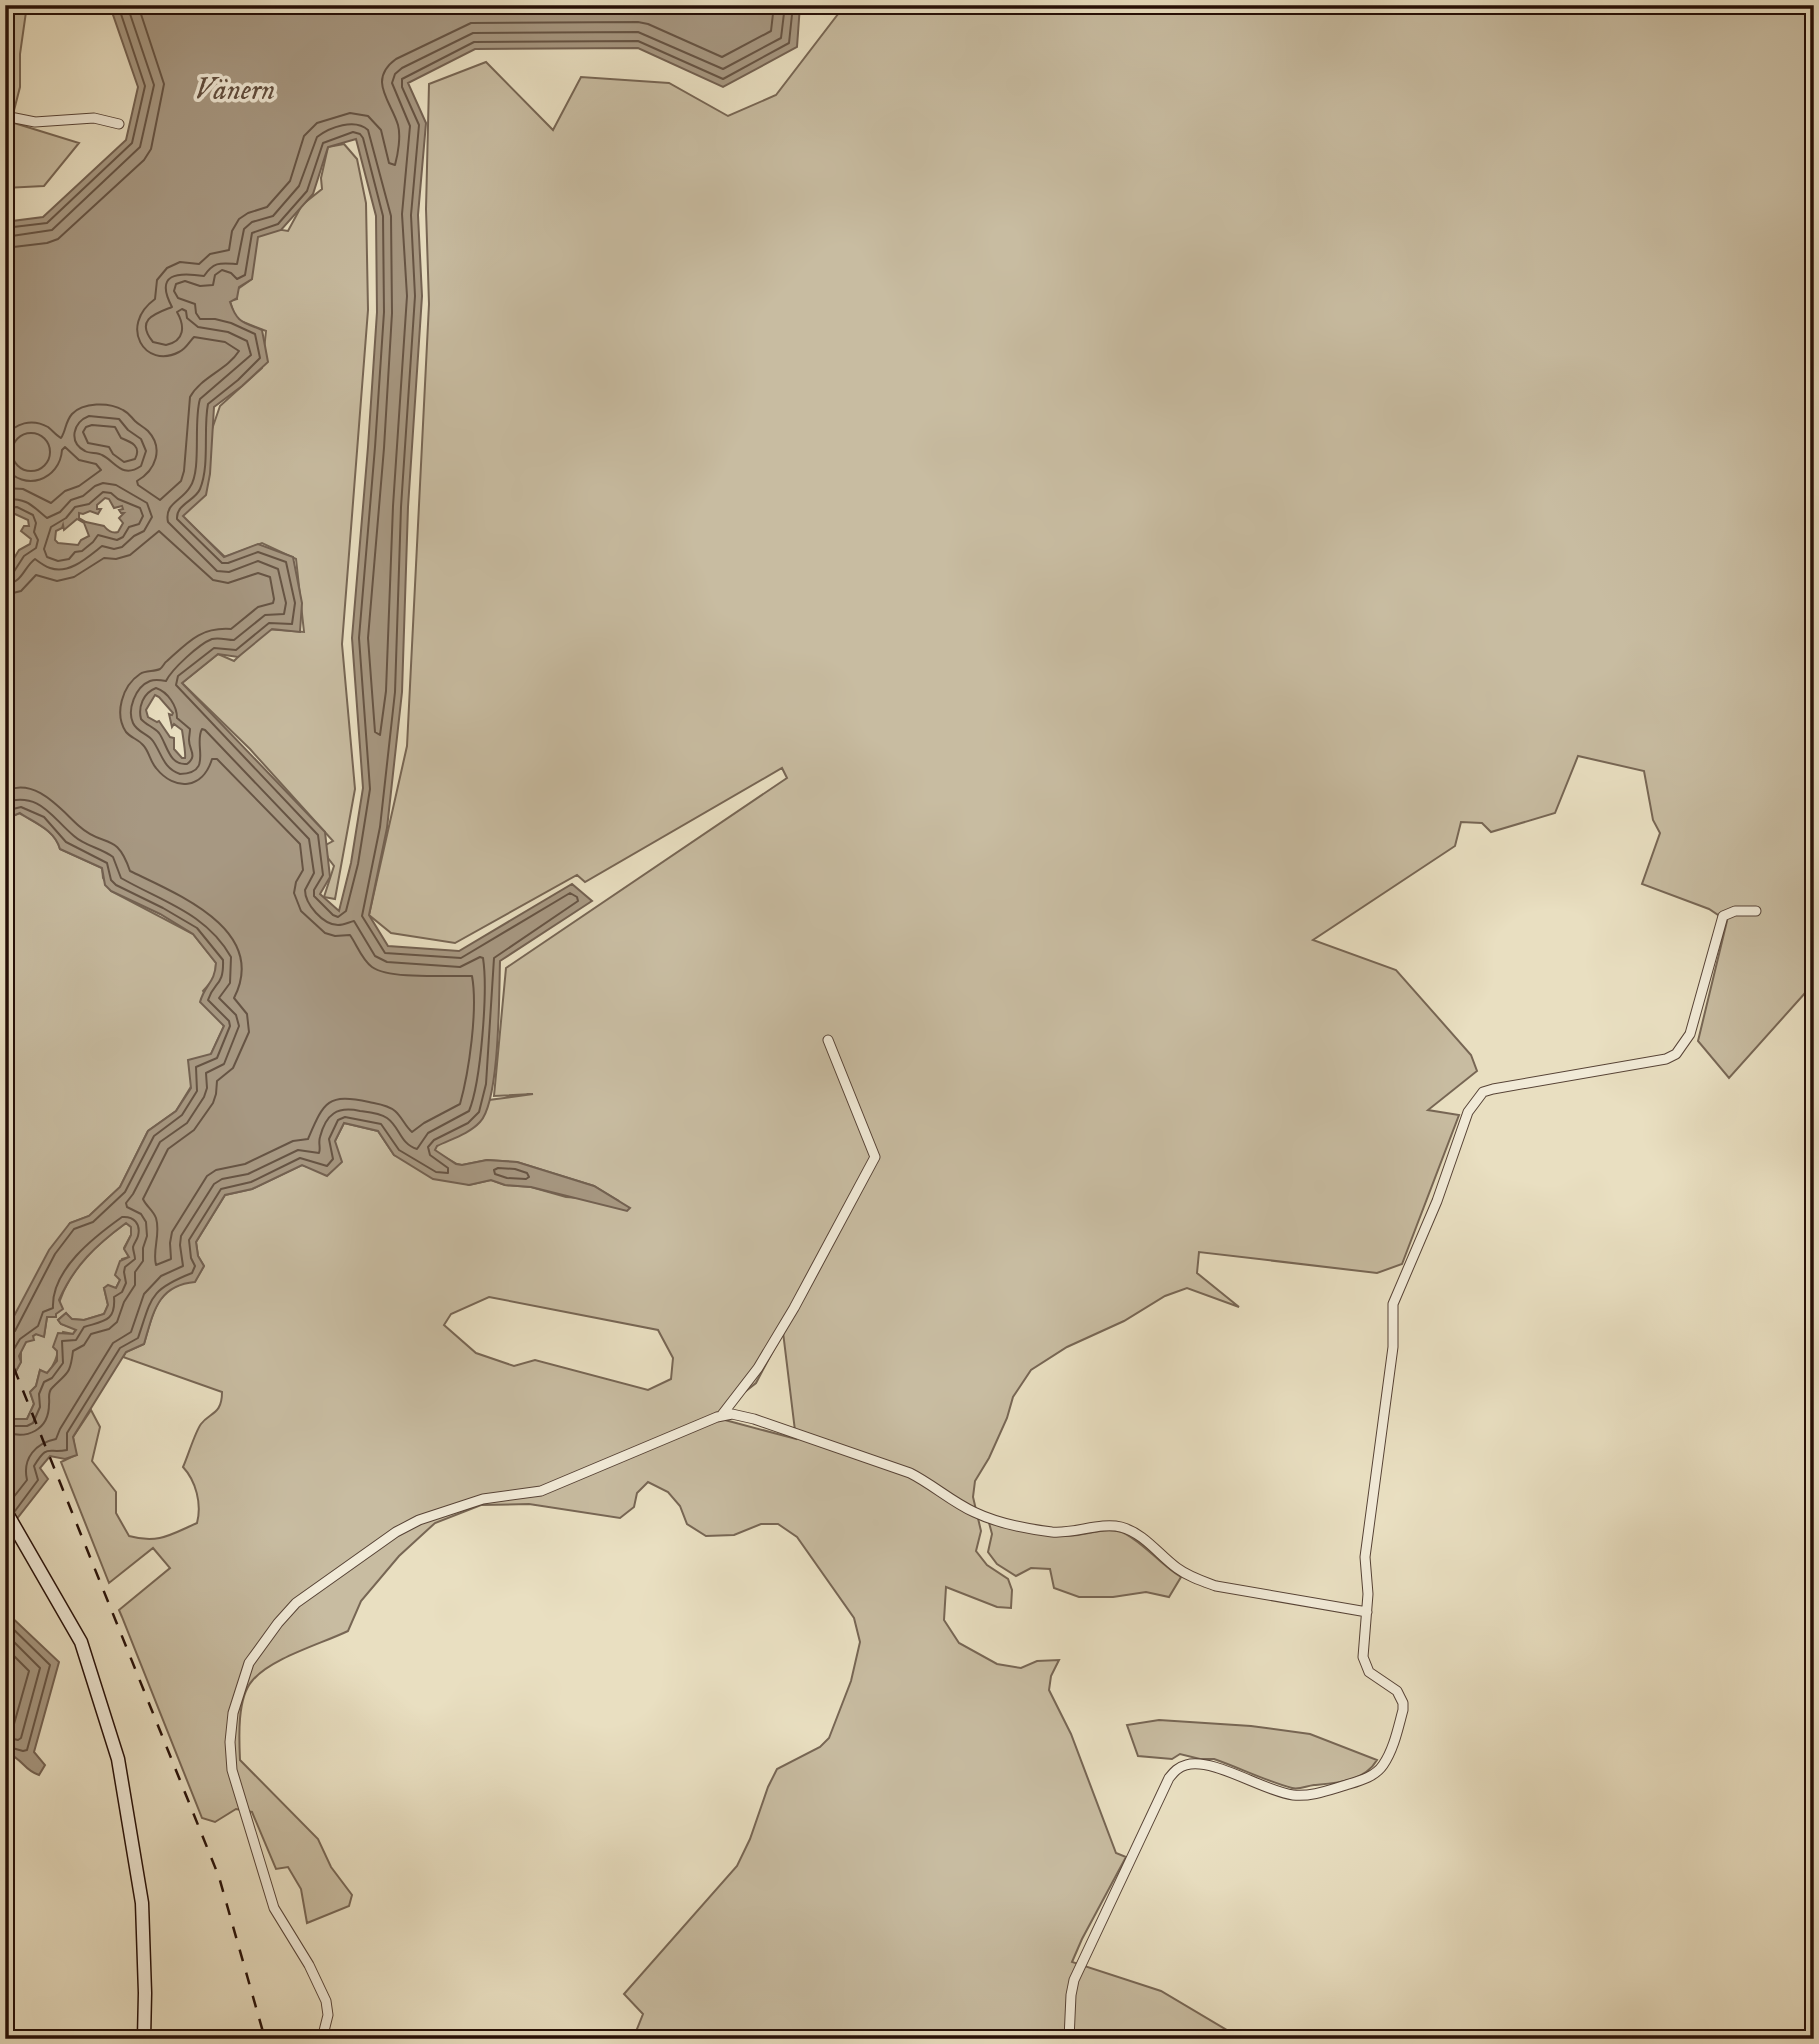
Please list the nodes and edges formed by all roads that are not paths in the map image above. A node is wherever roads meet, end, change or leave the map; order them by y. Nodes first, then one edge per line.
1 (5, 116) edge
2 (119, 124) dead end
3 (1756, 911) dead end
4 (828, 1040) dead end
5 (720, 1416) junction
6 (5, 1510) edge
7 (1367, 1612) junction
8 (144, 2039) edge
9 (322, 2039) edge
10 (1069, 2039) edge

1 - 2 street
3 - 7 street
4 - 5 street
5 - 7 street
5 - 9 street
6 - 8 street
7 - 10 street

